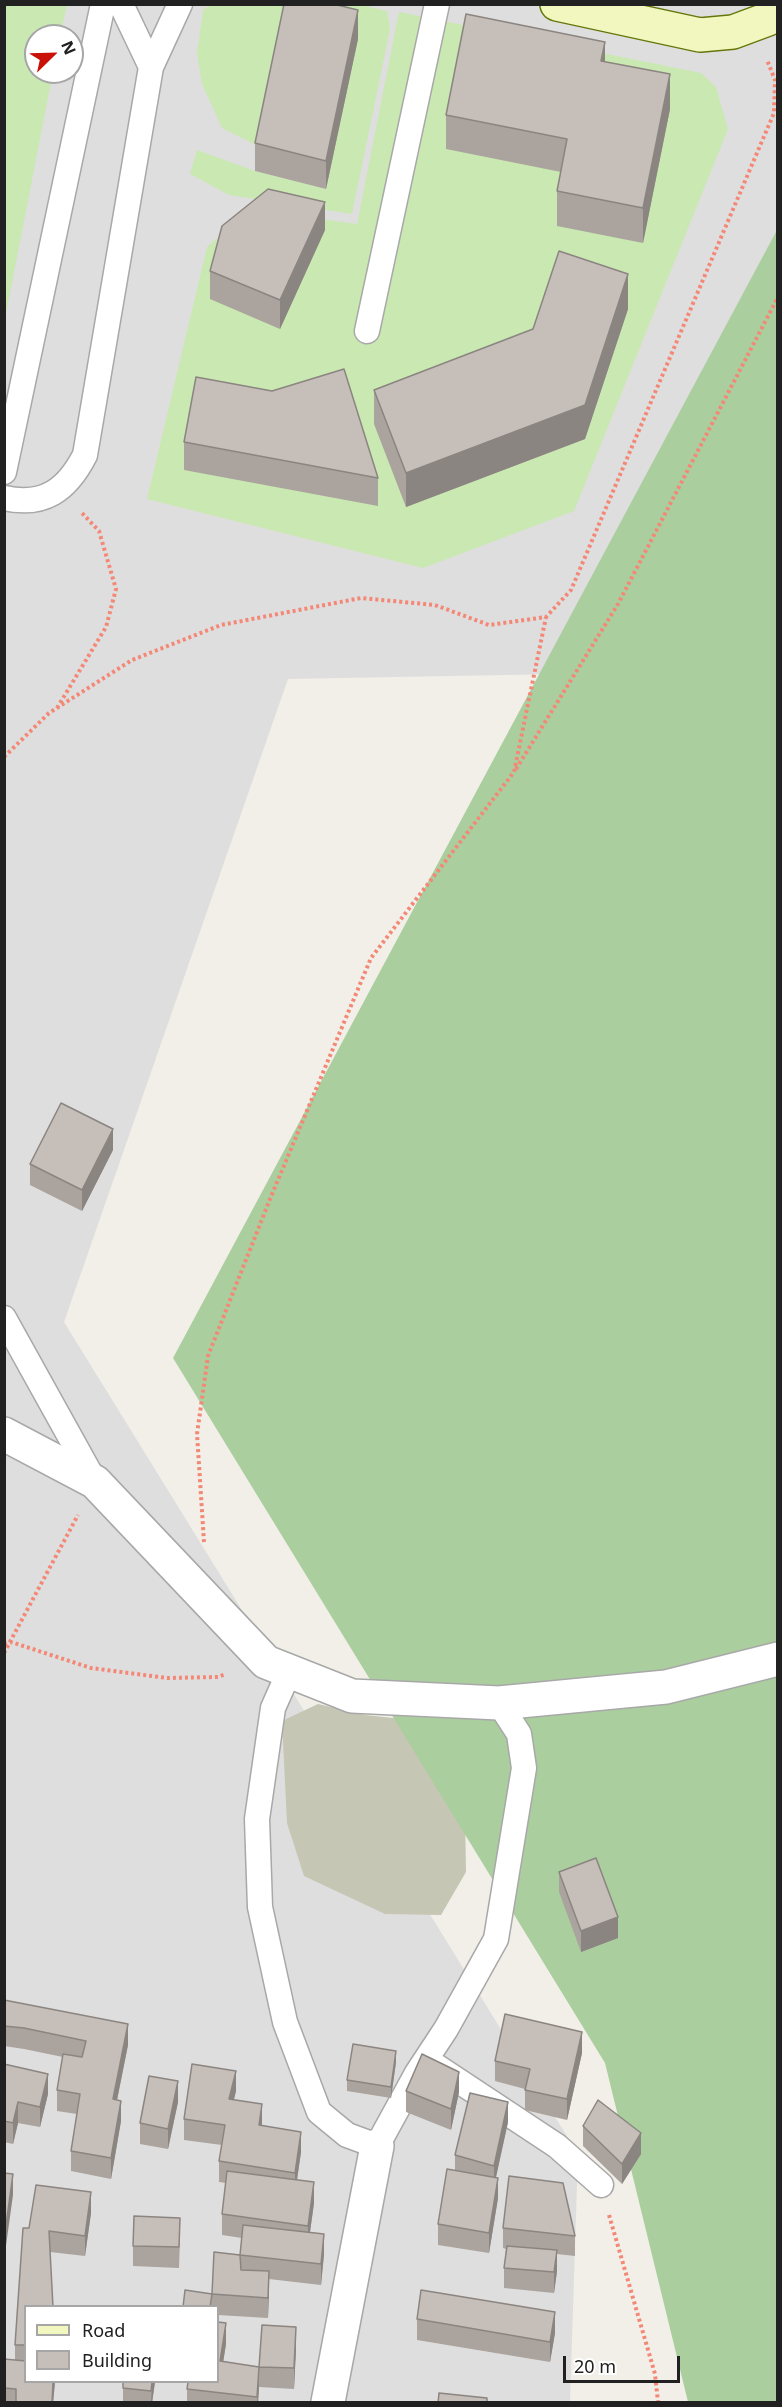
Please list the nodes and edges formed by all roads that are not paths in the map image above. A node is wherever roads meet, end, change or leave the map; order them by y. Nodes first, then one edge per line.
1 (103, 4) edge
2 (121, 4) edge
3 (180, 4) edge
4 (437, 4) edge
5 (558, 4) edge
6 (777, 9) edge
7 (151, 67) junction
8 (367, 331) dead end
9 (4, 472) edge
10 (4, 498) edge
11 (4, 1318) edge
12 (4, 1434) edge
13 (95, 1482) junction
14 (777, 1659) edge
15 (278, 1667) junction
16 (498, 1703) junction
17 (426, 2059) junction
18 (377, 2146) junction
19 (601, 2186) road end
20 (328, 2403) edge

1 - 9 lane
2 - 7 lane
3 - 7 lane
4 - 8 lane
5 - 6 street
7 - 10 lane
11 - 13 lane
12 - 13 street
13 - 15 street
14 - 16 street
15 - 16 street
15 - 18 lane
16 - 17 lane
17 - 18 lane
17 - 19 lane
18 - 20 street

